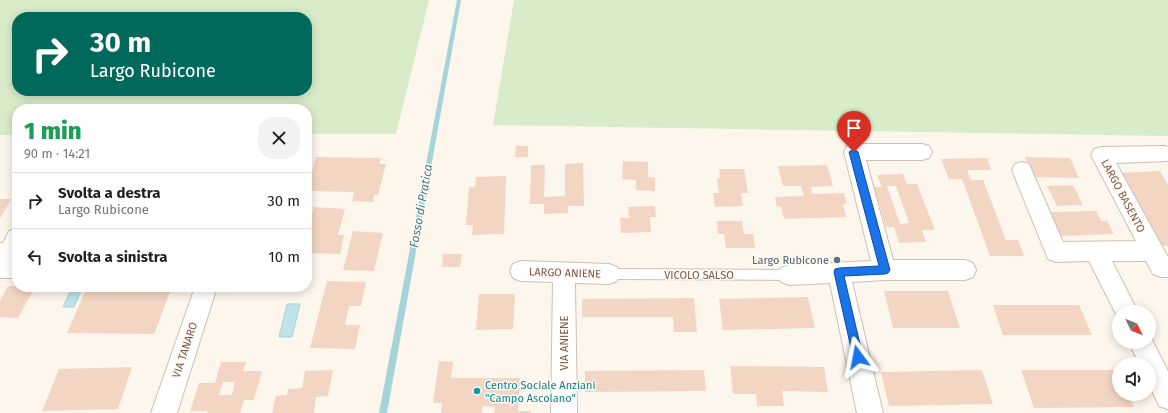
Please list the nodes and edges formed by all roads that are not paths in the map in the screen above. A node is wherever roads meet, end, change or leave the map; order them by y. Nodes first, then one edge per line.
1 (922, 152) dead end
2 (1164, 154) dead end
3 (1022, 170) dead end
4 (12, 247) edge
5 (1152, 251) junction
6 (1096, 252) junction
7 (0, 253) edge
8 (1168, 267) edge
9 (0, 268) edge
10 (12, 268) edge
11 (885, 270) junction
12 (965, 270) dead end
13 (521, 271) dead end
14 (839, 272) junction
15 (564, 273) junction
16 (609, 274) joint
17 (789, 275) joint
18 (204, 292) edge
19 (1122, 305) edge
20 (1144, 349) edge
21 (1168, 397) edge
22 (164, 413) edge
23 (564, 413) edge
24 (870, 413) edge

1 - 11 street
2 - 5 street, LARGO BASENTO
3 - 6 street
4 - 7 street
5 - 6 street
5 - 8 street, LARGO BASENTO
6 - 19 street
9 - 10 street
11 - 12 street
11 - 14 street
13 - 15 street, LARGO ANIENE
14 - 17 street
14 - 24 street
15 - 16 street, LARGO ANIENE
15 - 23 street, VIA ANIENE
16 - 17 lane, VICOLO SALSO
18 - 22 street, VIA TANARO
20 - 21 street

